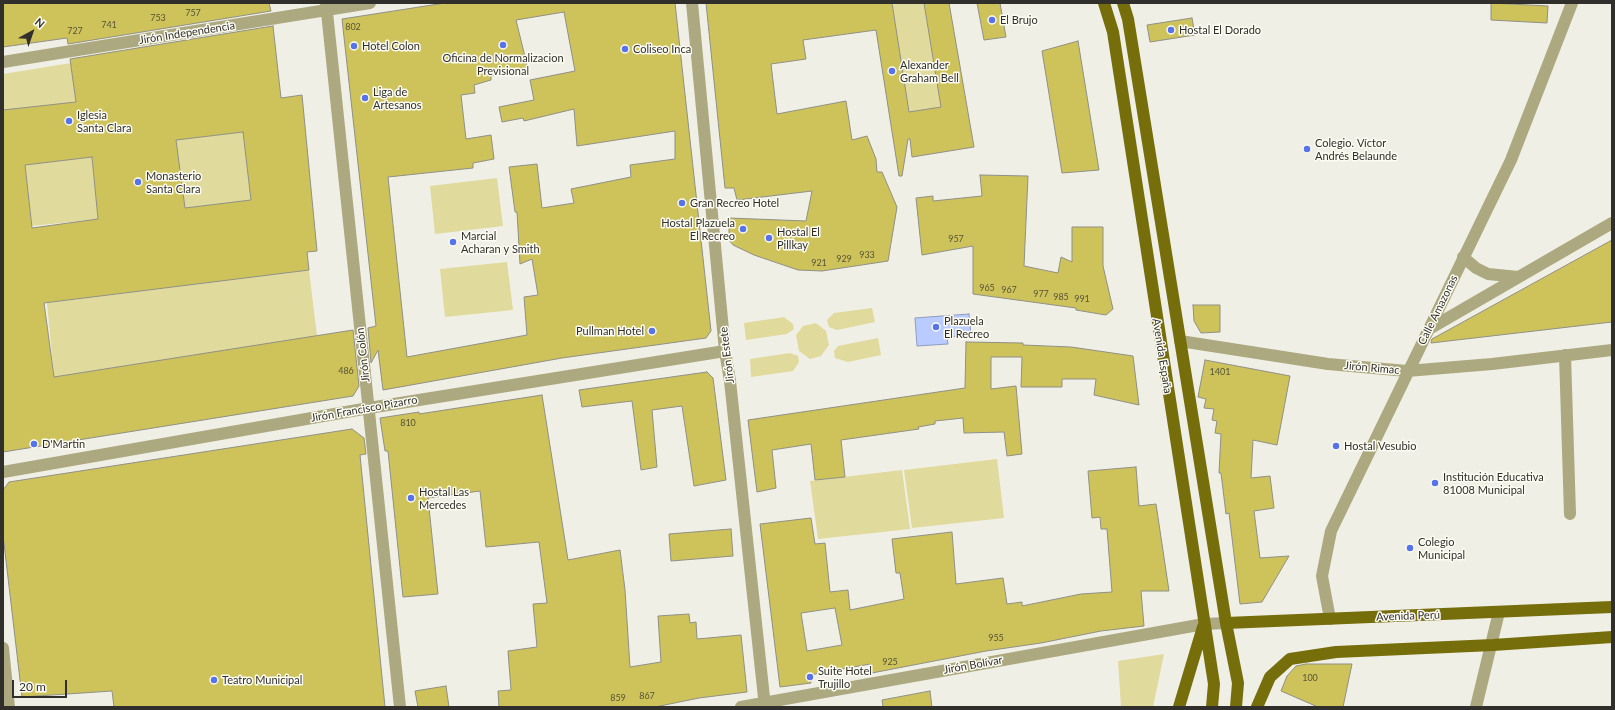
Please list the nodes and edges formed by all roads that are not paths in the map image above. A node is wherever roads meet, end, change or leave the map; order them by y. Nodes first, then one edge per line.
1 (370, 3) edge
2 (692, 3) edge
3 (1104, 3) edge
4 (1123, 3) edge
5 (1572, 3) edge
6 (327, 7) edge
7 (3, 62) edge
8 (1612, 223) edge
9 (1463, 257) junction
10 (1519, 277) junction
11 (1429, 329) junction
12 (1180, 340) junction
13 (1612, 350) edge
14 (725, 351) junction
15 (1565, 355) junction
16 (1408, 371) junction
17 (369, 408) junction
18 (3, 472) edge
19 (1570, 514) dead end
20 (1612, 607) edge
21 (1499, 612) junction
22 (1330, 619) junction
23 (1226, 623) junction
24 (1204, 624) junction
25 (1612, 637) edge
26 (1493, 645) junction
27 (3, 648) edge
28 (765, 705) edge
29 (9, 707) edge
30 (400, 707) edge
31 (741, 707) edge
32 (1179, 707) edge
33 (1212, 707) edge
34 (1236, 707) edge
35 (1257, 707) edge
36 (1476, 707) edge

1 - 6 street, Jirón Independencia
2 - 14 street, Jirón Estete
3 - 24 main road, Avenida España
4 - 12 main road, Avenida España
5 - 9 street, Calle Amazonas
6 - 7 street, Jirón Independencia
6 - 17 street, Jirón Colón
8 - 10 street
9 - 10 street
9 - 11 street, Calle Amazonas
10 - 11 street
11 - 16 street, Calle Amazonas
12 - 16 street, Jirón Rimac
12 - 23 main road, Avenida España
13 - 15 street, Jirón Rimac
14 - 17 street, Jirón Francisco Pizarro
14 - 28 street, Jirón Estete
15 - 16 street, Jirón Rimac
15 - 19 street
16 - 22 street, Calle Amazonas
17 - 18 street, Jirón Francisco Pizarro
17 - 30 street, Jirón Colón
20 - 21 main road, Avenida Perú
21 - 22 main road, Avenida Perú
21 - 26 street
22 - 23 main road, Avenida Perú
23 - 24 street, Avenida Perú
23 - 34 main road, Avenida España
24 - 28 street, Jirón Bolívar
24 - 32 main road, Avenida España
24 - 33 main road
25 - 26 main road
26 - 35 main road
26 - 36 street
27 - 29 street
28 - 31 street, Jirón Bolívar

